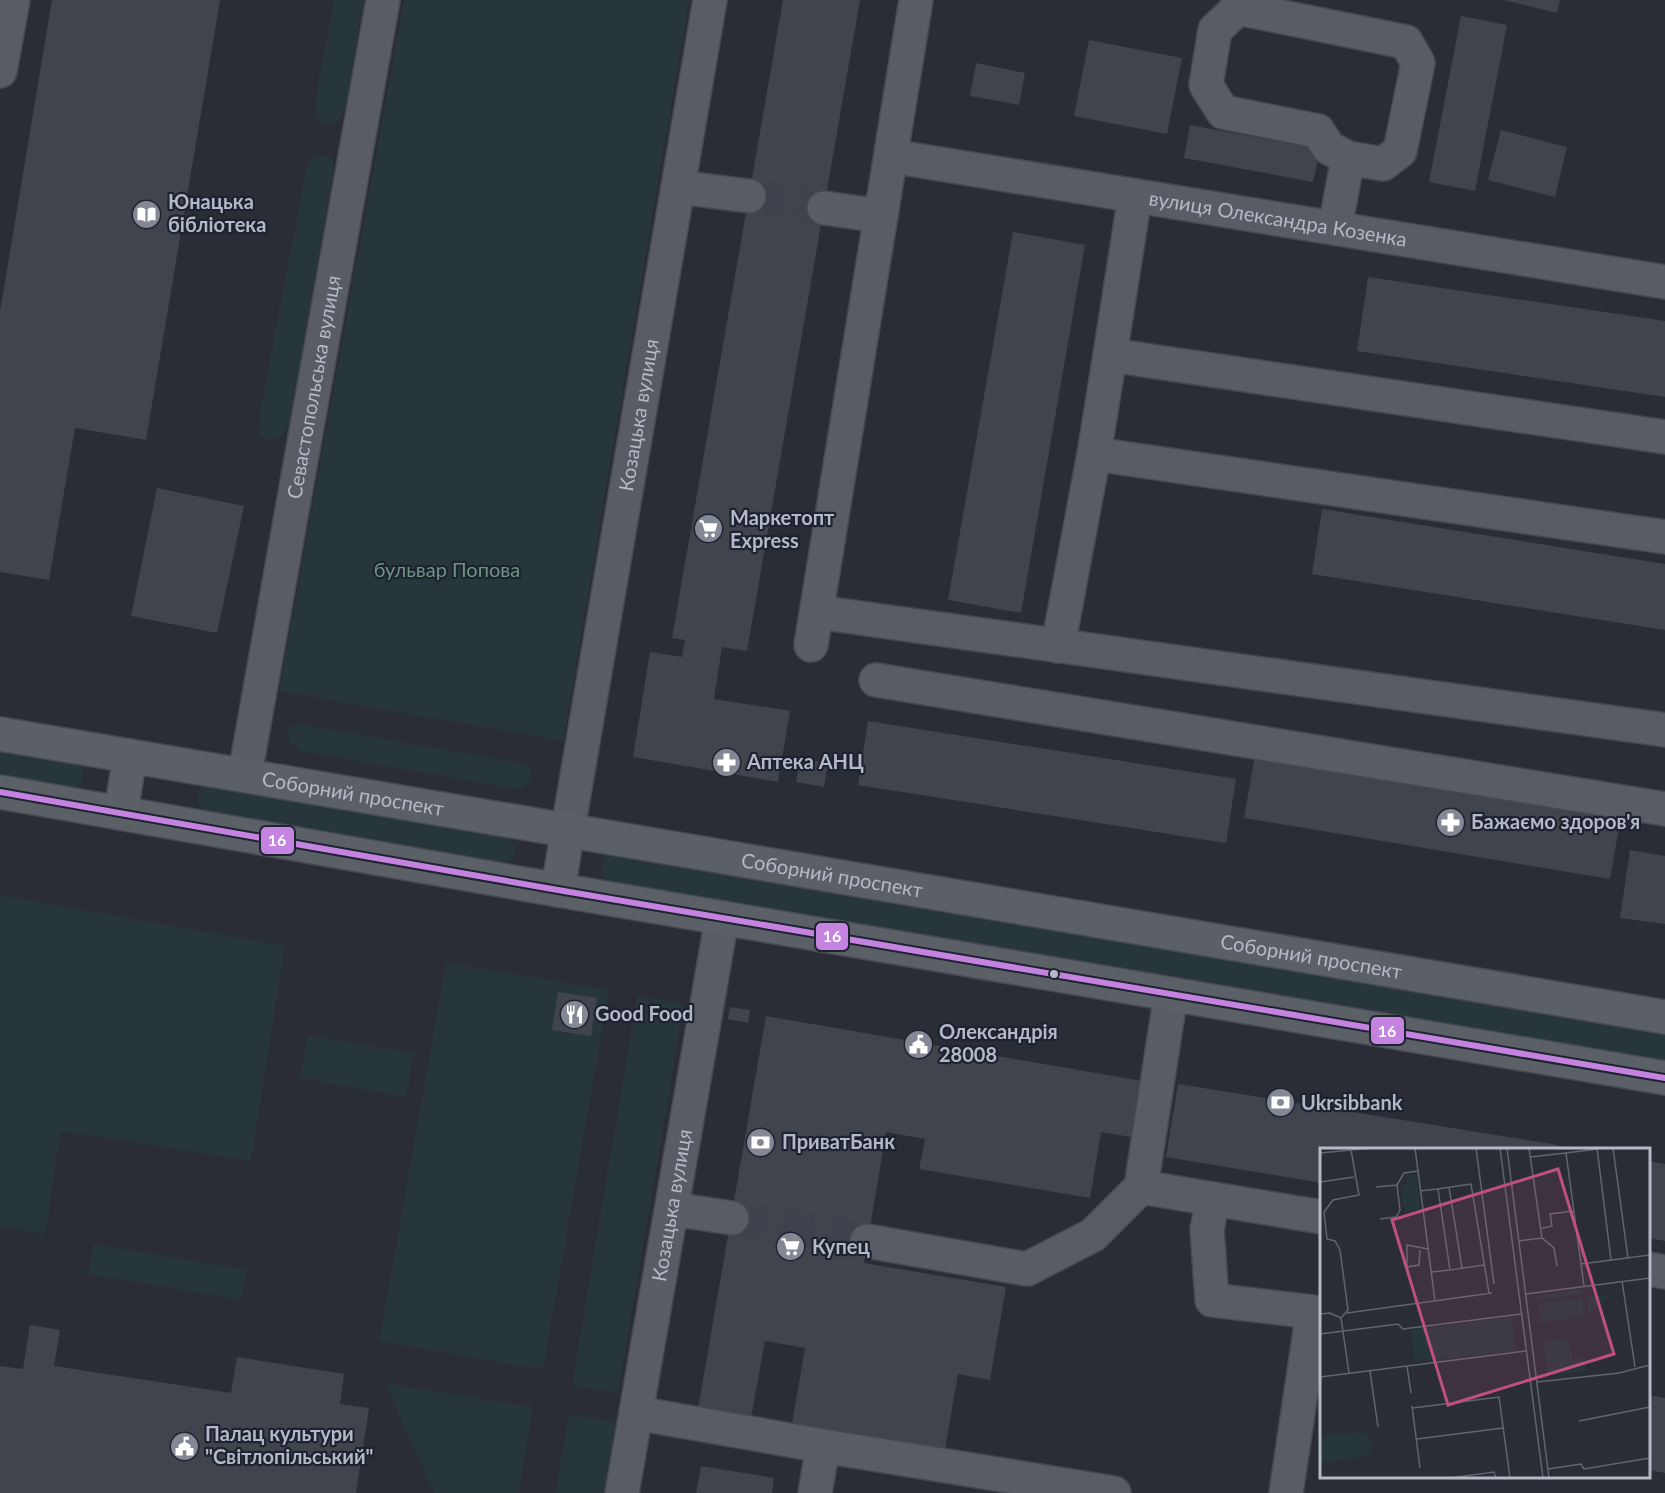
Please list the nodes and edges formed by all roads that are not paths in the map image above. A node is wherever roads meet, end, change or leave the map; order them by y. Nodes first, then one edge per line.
1 (13, 0) edge
2 (383, 0) edge
3 (710, 0) edge
4 (916, 0) edge
5 (0, 71) edge
6 (891, 156) junction
7 (1348, 158) junction
8 (678, 187) junction
9 (1135, 195) junction
10 (749, 196) tunnel mouth
11 (824, 208) tunnel mouth
12 (881, 216) junction
13 (1335, 228) junction
14 (1665, 282) edge
15 (1110, 355) junction
16 (1665, 437) edge
17 (1094, 454) junction
18 (1665, 537) edge
19 (817, 612) junction
20 (811, 645) dead end
21 (1058, 646) junction
22 (876, 680) dead end
23 (1665, 730) edge
24 (0, 734) edge
25 (130, 756) junction
26 (246, 774) junction
27 (0, 792) edge
28 (1665, 809) edge
29 (120, 812) junction
30 (568, 829) junction
31 (558, 890) junction
32 (722, 918) junction
33 (1171, 994) junction
34 (1665, 1017) edge
35 (1665, 1078) edge
36 (1141, 1187) junction
37 (1213, 1200) junction
38 (672, 1209) junction
39 (1320, 1217) edge
40 (732, 1218) tunnel mouth
41 (867, 1241) tunnel mouth
42 (1650, 1269) edge
43 (1665, 1272) edge
44 (636, 1413) junction
45 (823, 1446) junction
46 (622, 1493) edge
47 (815, 1493) edge
48 (1114, 1493) edge
49 (1286, 1493) edge

1 - 5 street
2 - 26 street, Севастопольська вулиця
3 - 8 street, Козацька вулиця
4 - 6 street
6 - 9 street, вулиця Олександра Козенка
6 - 12 street
7 - 7 street
7 - 13 street
8 - 10 street
8 - 30 street, Козацька вулиця
9 - 13 street, вулиця Олександра Козенка
9 - 15 street
11 - 12 street
12 - 19 street
13 - 14 street, вулиця Олександра Козенка
15 - 16 street
15 - 17 street
17 - 18 street
17 - 21 street
19 - 20 street
19 - 21 street
21 - 23 street
22 - 28 street
24 - 25 main road, Соборний проспект
25 - 26 main road, Соборний проспект
25 - 29 main road
26 - 30 main road, Соборний проспект
27 - 29 main road
29 - 31 main road
30 - 31 main road
30 - 34 main road, Соборний проспект
31 - 32 main road
32 - 33 main road
32 - 38 street, Козацька вулиця
33 - 35 main road
33 - 36 street
36 - 37 street
36 - 41 street
37 - 39 street
37 - 49 street
38 - 40 street
38 - 44 street, Козацька вулиця
42 - 43 street
44 - 45 street
44 - 46 street, Козацька вулиця
45 - 47 street
45 - 48 street

